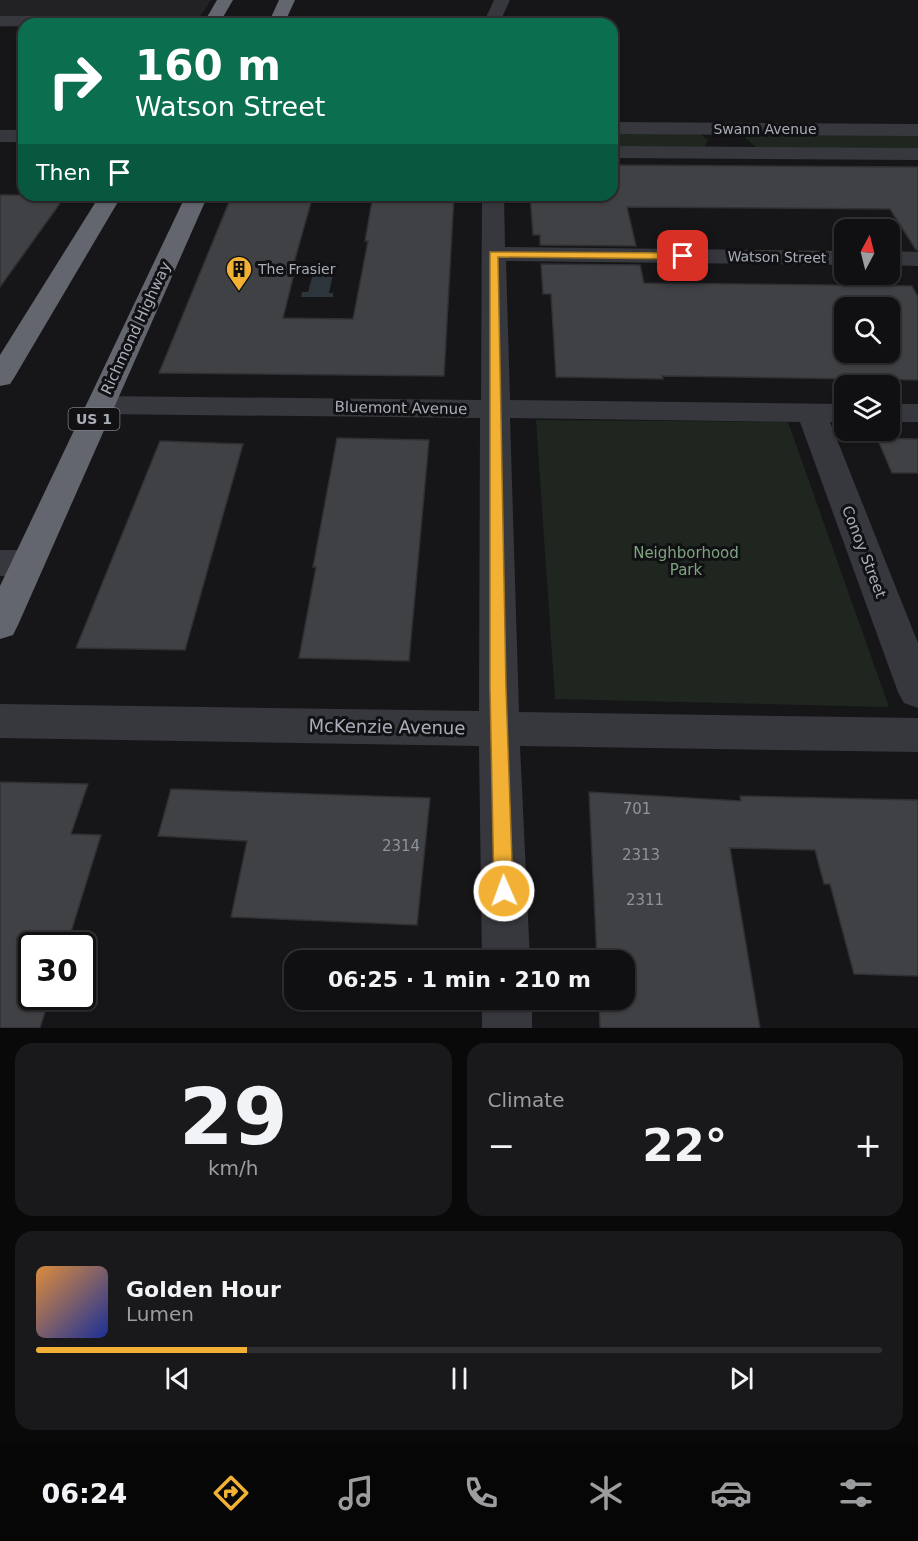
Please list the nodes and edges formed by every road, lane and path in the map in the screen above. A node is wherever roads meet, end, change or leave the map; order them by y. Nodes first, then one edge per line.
1 (225, 0) edge
2 (287, 0) edge
3 (502, 0) edge
4 (215, 18) edge
5 (279, 18) edge
6 (494, 18) edge
7 (0, 21) edge
8 (18, 21) edge
9 (618, 128) edge
10 (918, 130) edge
11 (0, 136) edge
12 (18, 136) edge
13 (618, 152) edge
14 (918, 154) edge
15 (107, 201) edge
16 (194, 201) edge
17 (493, 201) edge
18 (493, 254) junction
19 (834, 258) edge
20 (900, 258) edge
21 (918, 258) edge
22 (0, 378) edge
23 (101, 405) junction
24 (494, 409) junction
25 (828, 413) edge
26 (900, 413) edge
27 (918, 413) edge
28 (14, 563) edge
29 (0, 625) edge
30 (918, 692) edge
31 (0, 721) edge
32 (499, 728) junction
33 (918, 735) edge
34 (506, 950) edge
35 (507, 1010) edge
36 (507, 1028) edge

1 - 4 highway
2 - 5 highway
3 - 6 street
7 - 8 street
9 - 10 street, Swann Avenue
11 - 12 street
13 - 14 street, Swann Avenue
15 - 22 highway
16 - 23 highway, Richmond Highway / US 1
17 - 18 street
18 - 19 street, Watson Street
18 - 24 street
20 - 21 street
23 - 24 street, Bluemont Avenue
23 - 28 highway, Richmond Highway / US 1
24 - 25 street, Bluemont Avenue
24 - 32 street
25 - 30 street, Conoy Street
26 - 27 street
28 - 29 highway, Richmond Highway / US 1
31 - 32 street, McKenzie Avenue
32 - 33 street, McKenzie Avenue
32 - 34 street
35 - 36 street

